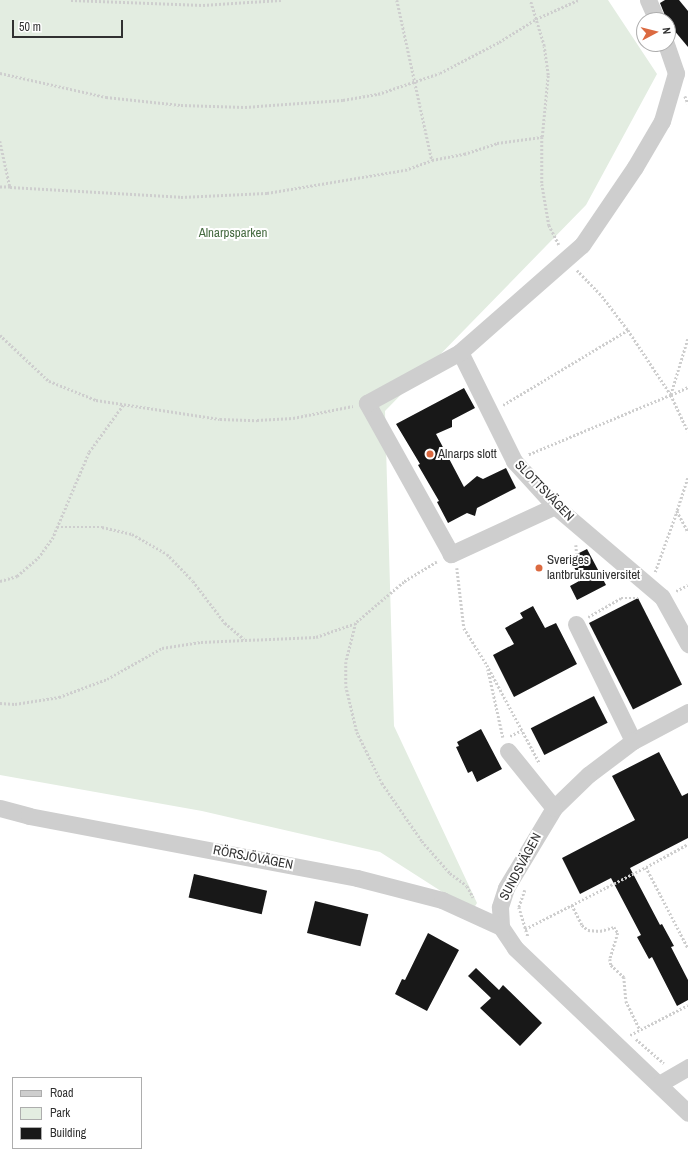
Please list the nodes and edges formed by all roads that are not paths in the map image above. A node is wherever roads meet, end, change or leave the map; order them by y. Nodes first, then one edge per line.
1 (648, 0) edge
2 (653, 12) edge
3 (671, 52) edge
4 (682, 69) edge
5 (460, 352) junction
6 (555, 506) junction
7 (576, 624) road end
8 (688, 644) edge
9 (688, 712) edge
10 (633, 741) junction
11 (506, 745) road end
12 (0, 808) edge
13 (554, 808) junction
14 (501, 927) junction
15 (682, 1070) edge
16 (659, 1084) junction
17 (688, 1113) edge

1 - 2 street
3 - 4 street
4 - 5 street
5 - 6 street, SLOTTSVÄGEN
5 - 6 street
6 - 8 street, SLOTTSVÄGEN
7 - 10 street
9 - 10 street, SUNDSVÄGEN
10 - 13 street, SUNDSVÄGEN
11 - 13 street
12 - 14 street, RÖRSJÖVÄGEN
13 - 14 street, SUNDSVÄGEN
14 - 16 street
15 - 16 street
16 - 17 street

